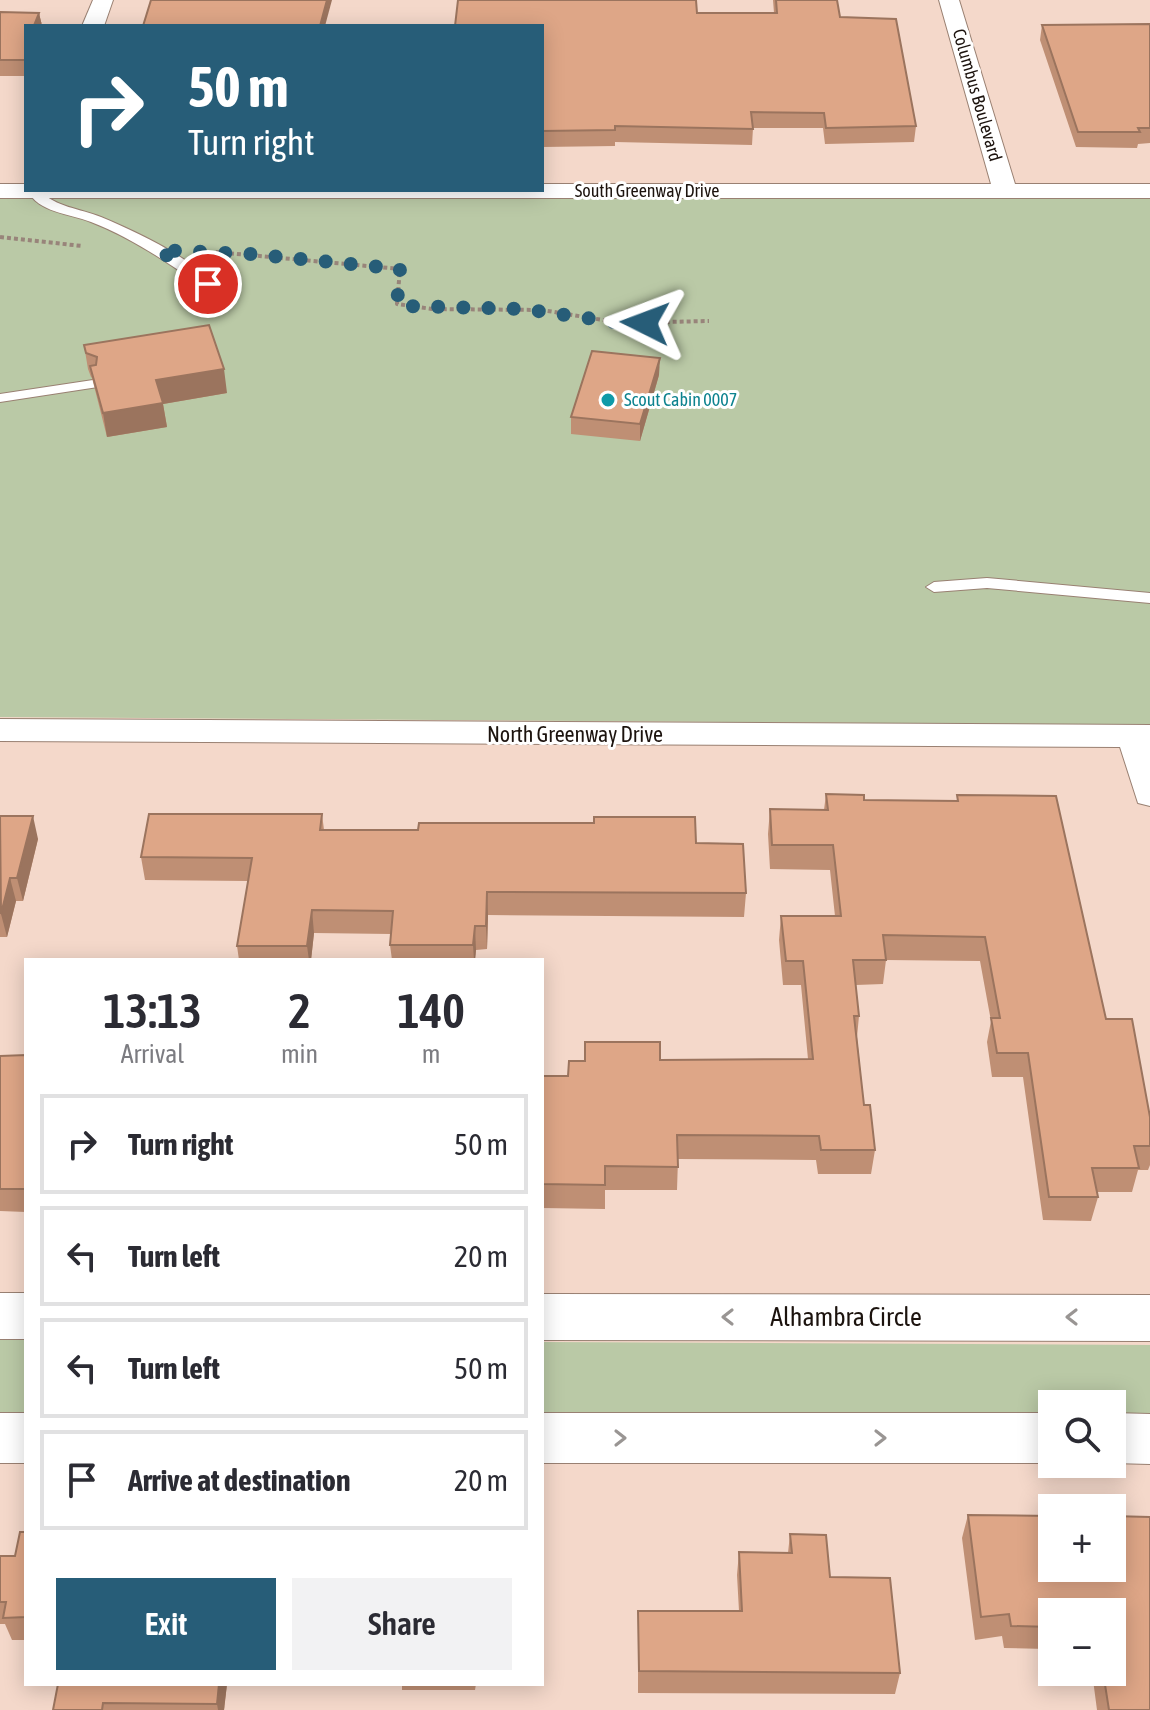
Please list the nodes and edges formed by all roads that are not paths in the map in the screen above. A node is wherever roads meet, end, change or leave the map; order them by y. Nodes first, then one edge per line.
1 (103, 0) edge
2 (949, 0) edge
3 (94, 24) edge
4 (24, 190) edge
5 (0, 191) edge
6 (544, 191) edge
7 (1005, 191) junction
8 (1150, 191) edge
9 (36, 192) edge
10 (208, 284) dead end
11 (93, 384) edge
12 (0, 398) edge
13 (934, 587) dead end
14 (1150, 598) edge
15 (0, 730) edge
16 (1142, 736) edge
17 (1150, 795) edge
18 (0, 1316) edge
19 (24, 1316) edge
20 (544, 1317) edge
21 (1150, 1318) edge
22 (0, 1438) edge
23 (24, 1438) edge
24 (544, 1438) edge
25 (1038, 1438) edge
26 (1126, 1438) edge
27 (1150, 1439) edge

1 - 3 street
2 - 7 street, Columbus Boulevard
4 - 5 street, South Greenway Drive
6 - 7 street, South Greenway Drive
7 - 8 street, South Greenway Drive
9 - 10 lane
11 - 12 lane
13 - 14 lane
15 - 16 street, North Greenway Drive
16 - 17 street
18 - 19 street
21 -> 20 street, Alhambra Circle
22 - 23 street
24 -> 25 street
26 - 27 street

